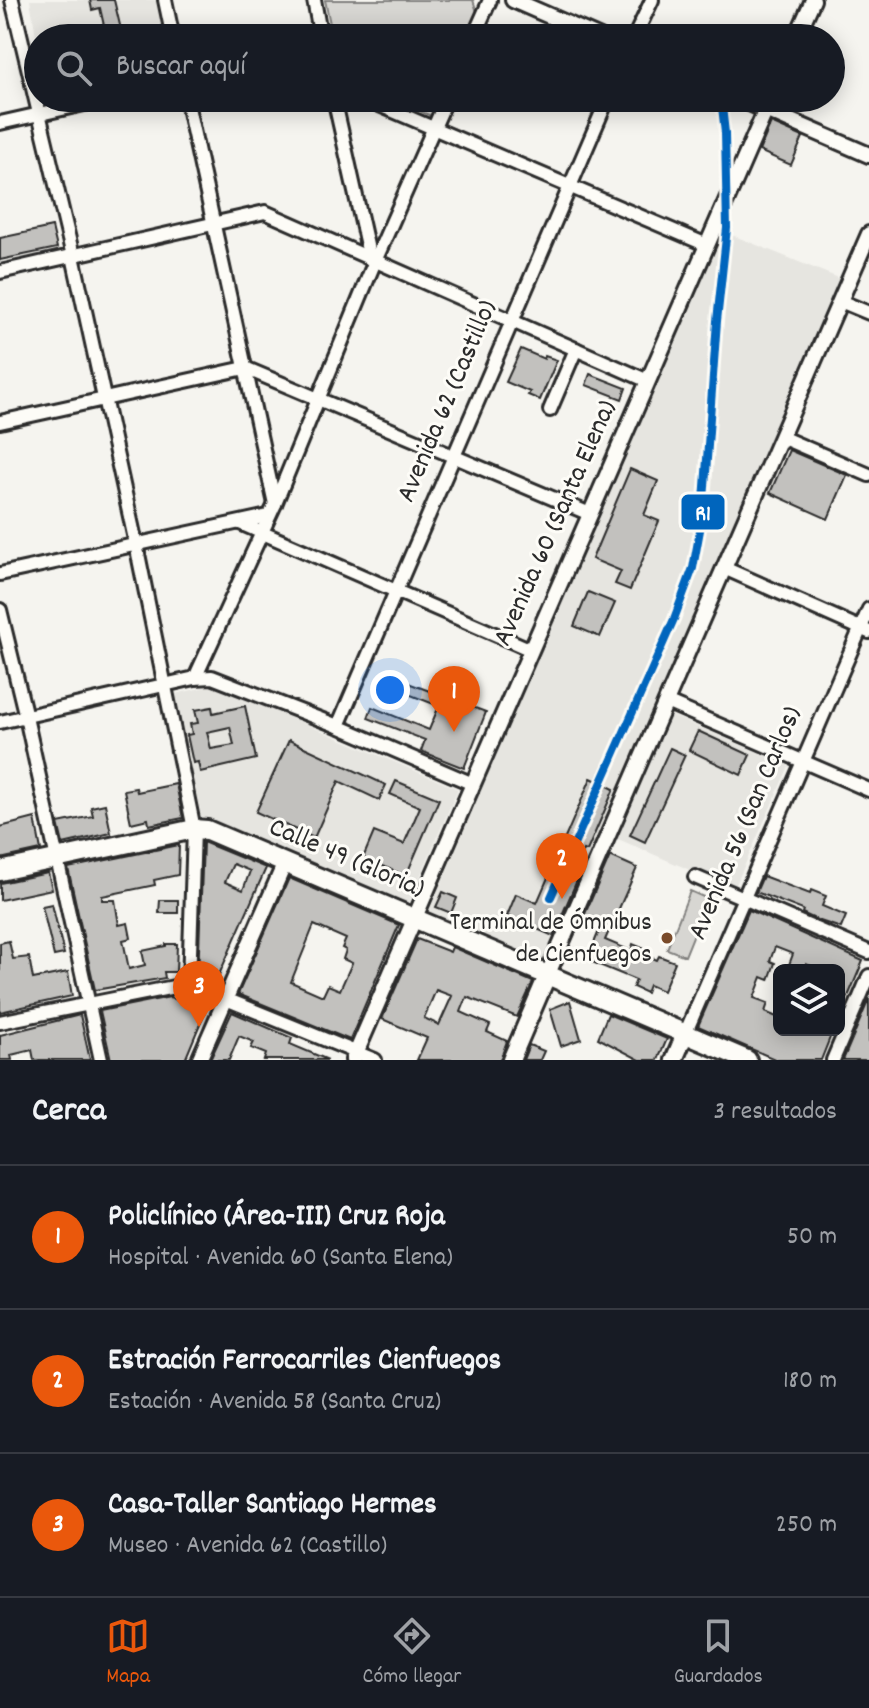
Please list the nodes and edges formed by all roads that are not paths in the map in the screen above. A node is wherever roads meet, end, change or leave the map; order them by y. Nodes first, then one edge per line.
1 (12, 0) edge
2 (165, 0) edge
3 (314, 0) edge
4 (490, 0) edge
5 (513, 0) edge
6 (652, 0) edge
7 (813, 0) edge
8 (170, 24) edge
9 (318, 24) edge
10 (479, 24) edge
11 (568, 24) edge
12 (641, 24) edge
13 (802, 24) edge
14 (24, 49) edge
15 (39, 112) edge
16 (53, 112) edge
17 (189, 112) edge
18 (337, 112) edge
19 (396, 112) edge
20 (440, 112) edge
21 (602, 112) edge
22 (765, 112) edge
23 (784, 112) edge
24 (40, 115) junction
25 (0, 123) edge
26 (433, 128) junction
27 (869, 155) edge
28 (570, 187) junction
29 (213, 222) junction
30 (869, 234) edge
31 (707, 245) junction
32 (73, 256) junction
33 (372, 260) junction
34 (0, 272) edge
35 (840, 301) junction
36 (869, 313) edge
37 (512, 321) junction
38 (576, 349) junction
39 (245, 368) junction
40 (648, 381) junction
41 (104, 399) junction
42 (317, 399) junction
43 (550, 410) dead end
44 (0, 422) edge
45 (781, 437) junction
46 (454, 457) junction
47 (869, 475) edge
48 (272, 510) junction
49 (590, 514) junction
50 (240, 523) junction
51 (261, 533) junction
52 (136, 544) junction
53 (724, 568) junction
54 (0, 574) edge
55 (396, 591) junction
56 (869, 609) edge
57 (0, 610) edge
58 (865, 630) edge
59 (529, 649) junction
60 (195, 678) junction
61 (163, 686) junction
62 (666, 702) junction
63 (26, 717) junction
64 (0, 722) edge
65 (338, 726) junction
66 (803, 762) junction
67 (473, 784) junction
68 (869, 790) edge
69 (194, 829) junction
70 (55, 859) junction
71 (284, 865) junction
72 (0, 871) edge
73 (695, 877) dead end
74 (744, 898) junction
75 (414, 919) junction
76 (869, 952) edge
77 (547, 976) junction
78 (869, 976) edge
79 (189, 984) junction
80 (226, 998) junction
81 (87, 1003) junction
82 (0, 1022) edge
83 (685, 1034) junction
84 (355, 1056) edge
85 (101, 1060) edge
86 (199, 1060) edge
87 (375, 1060) edge
88 (511, 1060) edge
89 (674, 1060) edge
90 (747, 1060) edge
91 (833, 1060) edge

1 - 14 street
2 - 8 street
3 - 9 street
4 - 10 street
5 - 11 street
6 - 12 street
7 - 13 street
15 - 24 street
16 - 24 street
17 - 29 street
18 - 33 street
19 - 26 street
20 - 26 street
21 - 28 street, Avenida 62 (Castillo)
22 - 31 street, Avenida 60 (Santa Elena)
23 - 27 street
24 - 25 street
24 - 32 street
26 - 28 street
26 - 33 street
28 - 31 street
28 - 37 street, Avenida 62 (Castillo)
29 - 32 street
29 - 33 street
29 - 39 street
30 - 35 street
31 - 40 street, Avenida 60 (Santa Elena)
32 - 34 street
32 - 41 street
33 - 37 street
33 - 42 street
35 - 36 street
35 - 45 street
37 - 38 street
37 - 46 street, Avenida 62 (Castillo)
38 - 40 street
38 - 43 street
39 - 41 street
39 - 42 street
39 - 48 street
40 - 49 street, Avenida 60 (Santa Elena)
41 - 44 street
41 - 52 street
42 - 46 street
42 - 48 street
45 - 47 street
45 - 53 street
46 - 49 street
46 - 55 street, Avenida 62 (Castillo)
48 - 50 street
48 - 51 street
49 - 59 street, Avenida 60 (Santa Elena)
50 - 51 street
50 - 52 street
51 - 55 street
51 - 60 street
52 - 54 street
52 - 61 street
53 - 58 street
53 - 62 street
55 - 59 street
55 - 65 street, Avenida 62 (Castillo)
56 - 58 street, Avenida 56 (San Carlos)
57 - 63 street
58 - 66 street, Avenida 56 (San Carlos)
59 - 67 street, Avenida 60 (Santa Elena)
60 - 61 street
60 - 65 street
61 - 63 street
61 - 69 street
62 - 66 street
62 - 77 street
63 - 64 street
63 - 70 street
65 - 67 street
66 - 68 street
66 - 74 street, Avenida 56 (San Carlos)
67 - 75 street, Avenida 60 (Santa Elena)
69 - 70 main road
69 - 71 main road, Calle 49 (Gloria)
69 - 79 street
70 - 72 main road
70 - 81 street
71 - 75 main road, Calle 49 (Gloria)
71 - 80 street
73 - 74 street
74 - 76 street
74 - 83 street, Avenida 56 (San Carlos)
75 - 77 main road, Calle 49 (Gloria)
75 - 84 street, Avenida 60 (Santa Elena)
77 - 83 main road, Calle 49 (Gloria)
77 - 88 main road
78 - 91 street
79 - 80 street
79 - 81 street
80 - 84 street
80 - 86 street
81 - 82 street
81 - 85 street
83 - 89 main road, Avenida 56 (San Carlos)
83 - 90 main road, Calle 49 (Gloria)
84 - 87 street

